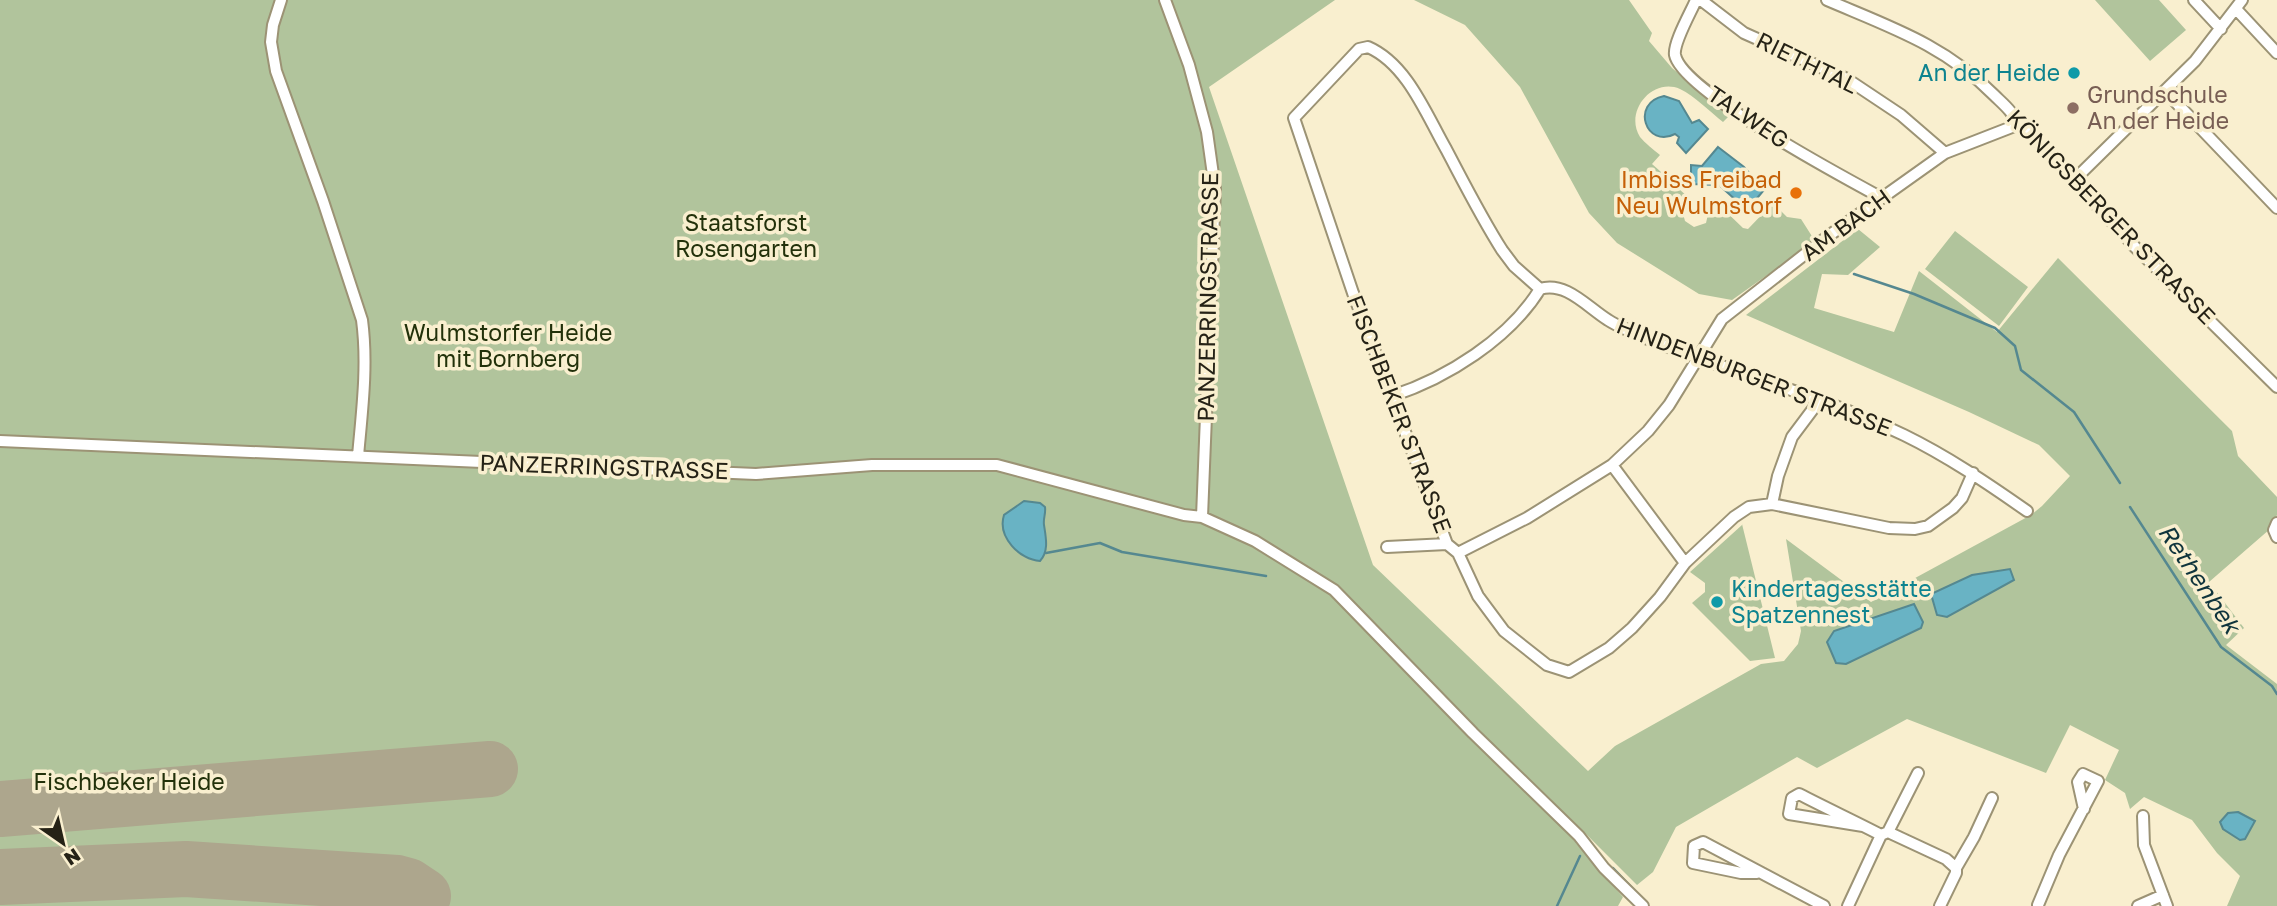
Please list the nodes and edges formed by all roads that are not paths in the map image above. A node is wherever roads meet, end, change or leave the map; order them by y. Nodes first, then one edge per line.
1 (281, 0) edge
2 (1165, 0) edge
3 (1696, 0) edge
4 (1702, 0) edge
5 (1827, 0) edge
6 (2194, 0) edge
7 (2239, 5) edge
8 (2221, 29) junction
9 (2277, 53) edge
10 (2165, 91) junction
11 (1294, 118) joint
12 (2017, 125) junction
13 (1945, 153) junction
14 (2073, 181) junction
15 (1882, 198) junction
16 (2277, 208) edge
17 (1540, 289) junction
18 (1698, 356) junction
19 (2277, 387) edge
20 (1392, 396) junction
21 (1819, 401) junction
22 (0, 441) edge
23 (358, 456) junction
24 (1612, 465) junction
25 (1973, 473) junction
26 (1772, 504) junction
27 (2027, 511) dead end
28 (1202, 517) junction
29 (2277, 523) edge
30 (2277, 537) edge
31 (1447, 544) junction
32 (1387, 547) dead end
33 (1458, 553) junction
34 (1685, 563) junction
35 (1918, 773) dead end
36 (1992, 798) dead end
37 (2084, 809) dead end
38 (2143, 816) dead end
39 (1863, 826) junction
40 (1884, 834) junction
41 (1956, 868) junction
42 (1757, 873) junction
43 (2165, 901) edge
44 (1643, 906) edge
45 (1824, 906) edge
46 (1848, 906) edge
47 (1940, 906) edge
48 (2037, 906) edge
49 (2044, 906) edge
50 (2138, 906) edge

1 - 23 street
2 - 28 street, PANZERRINGSTRASSE
3 - 15 street, TALWEG
4 - 13 street, RIETHTAL
5 - 12 street, KÖNIGSBERGER STRASSE
6 - 8 street
7 - 8 street
7 - 9 street
8 - 10 street
10 - 14 street
10 - 16 street
11 - 17 street, HINDENBURGER STRASSE
11 - 20 street, FISCHBEKER STRASSE
12 - 13 street, AM BACH
12 - 14 street, KÖNIGSBERGER STRASSE
13 - 15 street, AM BACH
14 - 19 street, KÖNIGSBERGER STRASSE
15 - 18 street, AM BACH
17 - 18 street, HINDENBURGER STRASSE
17 - 20 street
18 - 21 street, HINDENBURGER STRASSE
18 - 24 street, AM BACH
20 - 31 street, FISCHBEKER STRASSE
21 - 25 street, HINDENBURGER STRASSE
21 - 26 street
22 - 23 street, PANZERRINGSTRASSE
23 - 28 street, PANZERRINGSTRASSE
24 - 33 street, AM BACH
24 - 34 street
25 - 26 street
25 - 27 street, HINDENBURGER STRASSE
26 - 34 street
28 - 44 street, PANZERRINGSTRASSE
29 - 30 street
31 - 32 street
31 - 33 street, FISCHBEKER STRASSE
33 - 34 street, FISCHBEKER STRASSE
35 - 40 street
36 - 41 street
37 - 48 street
38 - 43 street
39 - 39 street
39 - 40 street
40 - 41 street
40 - 46 street
41 - 47 street
42 - 42 street
42 - 45 street
43 - 50 street
48 - 49 street

